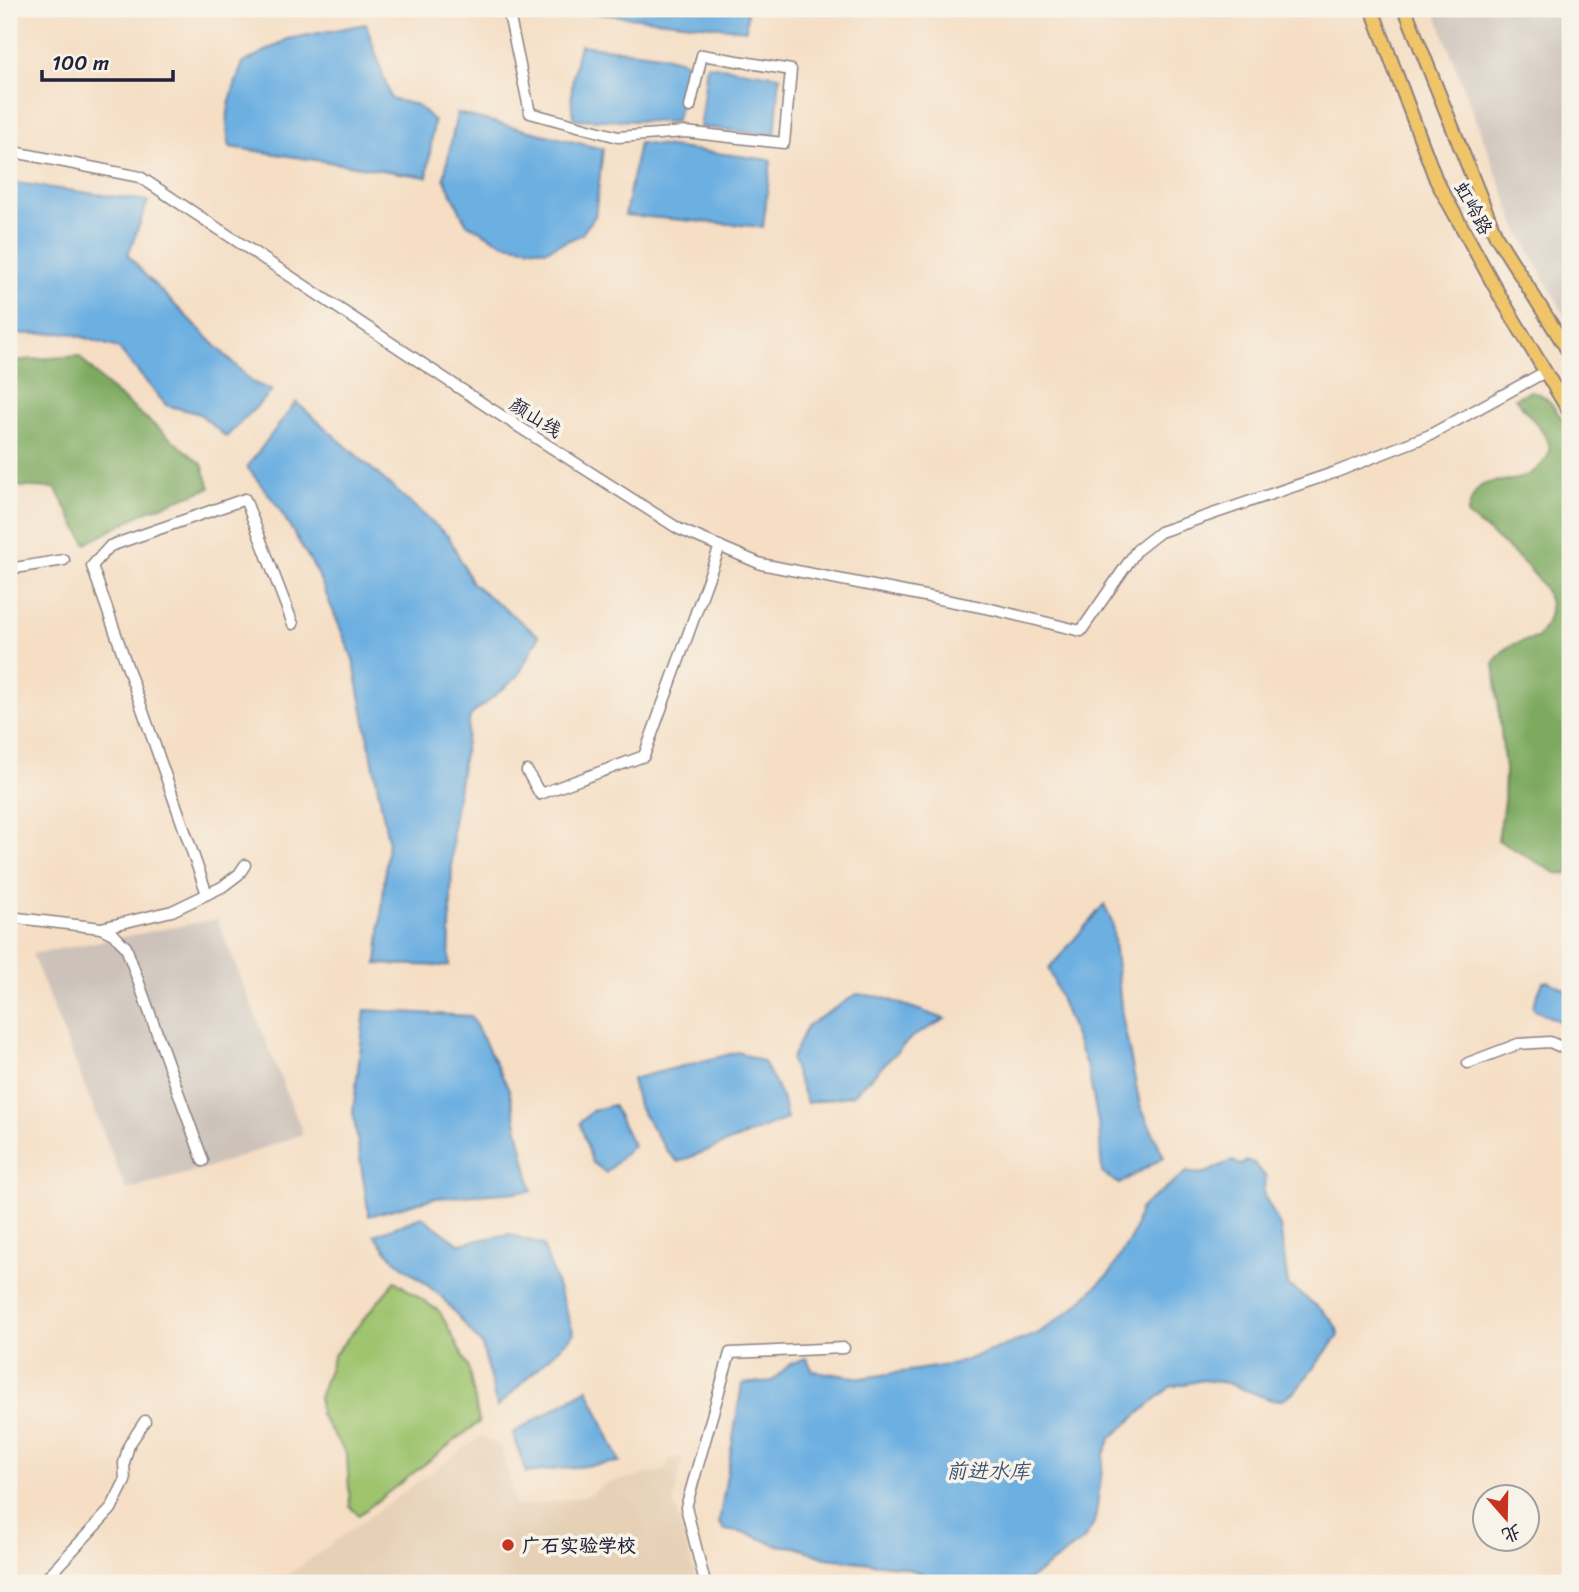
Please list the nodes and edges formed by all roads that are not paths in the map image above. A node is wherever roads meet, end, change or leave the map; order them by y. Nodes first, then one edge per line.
1 (508, 9) edge
2 (1372, 9) edge
3 (1405, 9) edge
4 (690, 107) dead end
5 (9, 151) edge
6 (1570, 354) edge
7 (1545, 372) junction
8 (1565, 397) edge
9 (1570, 413) edge
10 (719, 546) junction
11 (64, 560) dead end
12 (9, 569) edge
13 (293, 624) dead end
14 (527, 771) dead end
15 (245, 865) dead end
16 (206, 894) junction
17 (9, 917) edge
18 (101, 928) junction
19 (1570, 1051) edge
20 (1468, 1063) dead end
21 (204, 1161) dead end
22 (844, 1348) dead end
23 (145, 1421) dead end
24 (42, 1583) edge
25 (705, 1583) edge

1 - 4 street
2 - 7 main road, 虹岭路
3 - 6 main road, 虹岭路
5 - 10 street, 颜山线
7 - 8 main road, 虹岭路
7 - 10 street, 颜山线
8 - 9 main road, 虹岭路
10 - 14 street
11 - 12 street
13 - 16 street
15 - 16 street
16 - 18 street
17 - 18 street
18 - 21 street
19 - 20 street
22 - 25 street
23 - 24 street

